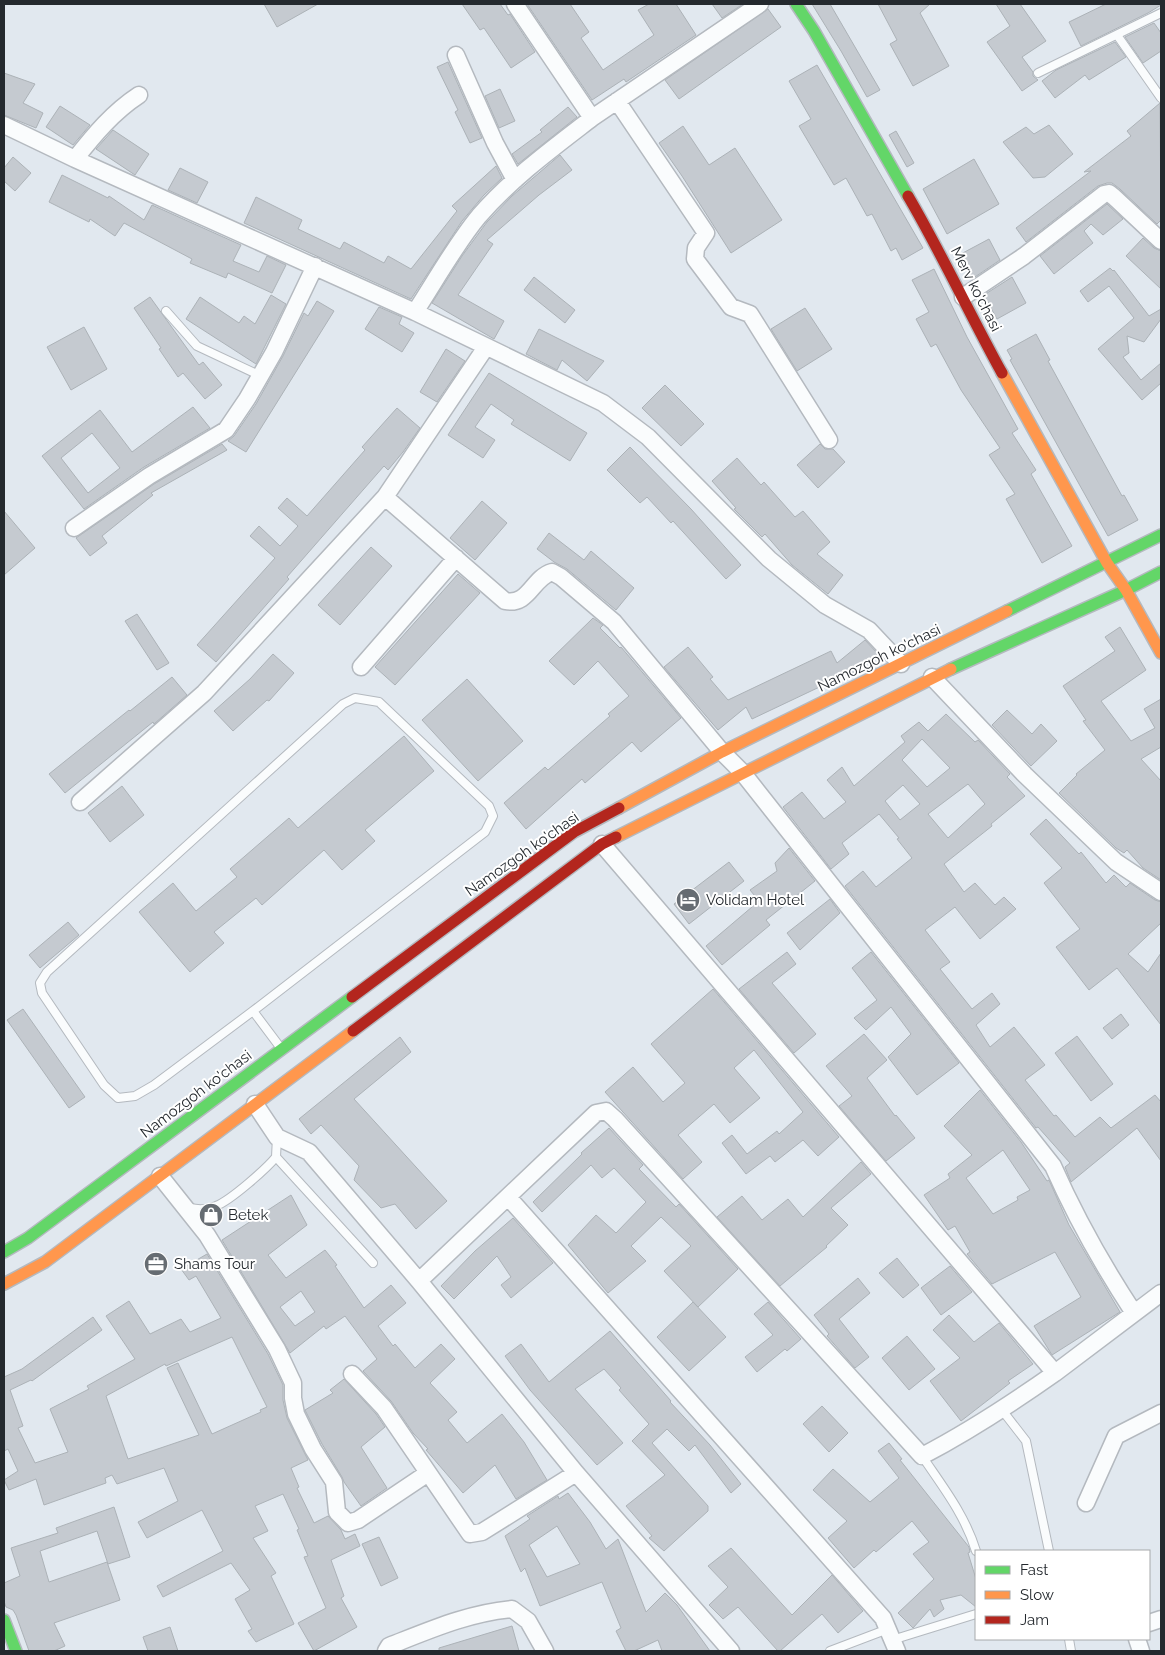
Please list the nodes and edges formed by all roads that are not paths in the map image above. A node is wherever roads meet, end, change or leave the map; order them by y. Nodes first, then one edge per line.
1 (515, 4) edge
2 (760, 4) edge
3 (796, 4) edge
4 (1161, 14) edge
5 (1117, 35) junction
6 (456, 55) dead end
7 (1038, 73) dead end
8 (139, 95) dead end
9 (1161, 98) edge
10 (617, 101) junction
11 (592, 118) junction
12 (4, 125) edge
13 (74, 159) junction
14 (515, 180) junction
15 (1161, 241) edge
16 (315, 266) junction
17 (963, 297) junction
18 (166, 311) dead end
19 (415, 312) junction
20 (486, 347) junction
21 (261, 376) junction
22 (829, 440) dead end
23 (385, 497) junction
24 (74, 528) dead end
25 (1161, 534) edge
26 (456, 558) junction
27 (1107, 563) junction
28 (1161, 572) edge
29 (1126, 590) junction
30 (1161, 654) edge
31 (902, 664) junction
32 (360, 668) dead end
33 (932, 676) junction
34 (722, 752) junction
35 (742, 772) junction
36 (80, 802) dead end
37 (602, 844) junction
38 (1161, 892) edge
39 (253, 1011) junction
40 (282, 1049) junction
41 (255, 1104) junction
42 (277, 1137) junction
43 (276, 1156) junction
44 (160, 1176) junction
45 (508, 1197) junction
46 (185, 1207) junction
47 (4, 1252) edge
48 (373, 1263) dead end
49 (418, 1281) junction
50 (4, 1284) edge
51 (1161, 1293) edge
52 (1134, 1313) junction
53 (1055, 1373) junction
54 (352, 1374) dead end
55 (1002, 1410) junction
56 (1161, 1413) edge
57 (922, 1456) junction
58 (428, 1473) junction
59 (576, 1474) junction
60 (1086, 1503) dead end
61 (976, 1550) edge
62 (1049, 1550) edge
63 (975, 1614) edge
64 (4, 1620) edge
65 (892, 1640) edge
66 (16, 1651) edge
67 (386, 1651) edge
68 (545, 1651) edge
69 (731, 1651) edge
70 (830, 1651) edge

1 - 11 street
2 - 10 street
3 - 17 main road, Merv ko'chasi
4 - 5 lane
5 - 7 lane
5 - 9 lane
6 - 14 street
8 - 13 street
10 - 11 street
10 - 22 street
11 - 14 street
12 - 13 street
13 - 16 street
14 - 19 street
15 - 17 street
16 - 19 street
16 - 21 street
17 - 27 main road, Merv ko'chasi
18 - 21 lane
19 - 20 street
20 - 23 street
20 - 31 street
21 - 24 street
23 - 26 street
23 - 36 street
25 - 27 main road, Namozgoh ko'chasi
26 - 32 street
26 - 34 street
27 - 29 main road, Merv ko'chasi
27 - 31 main road, Namozgoh ko'chasi
28 - 29 main road
29 - 30 main road, Merv ko'chasi
29 - 33 main road
31 - 34 main road, Namozgoh ko'chasi
33 - 35 main road
33 - 38 street
34 - 35 street
34 - 40 main road, Namozgoh ko'chasi
35 - 37 main road
35 - 52 street
37 - 41 main road
37 - 53 street
39 - 39 lane
39 - 40 lane
40 - 47 main road, Namozgoh ko'chasi
41 - 42 street
41 - 44 main road
42 - 43 lane
42 - 49 street
43 - 46 lane
43 - 48 lane
44 - 46 street
44 - 50 main road
45 - 49 street
45 - 57 street
45 - 65 street
46 - 58 street
49 - 59 street
51 - 52 street
52 - 53 street
53 - 55 street
54 - 58 street
55 - 57 street
55 - 62 lane
56 - 60 street
57 - 61 lane
58 - 59 street
59 - 69 street
63 - 65 lane
64 - 66 main road
65 - 70 lane
67 - 68 street

